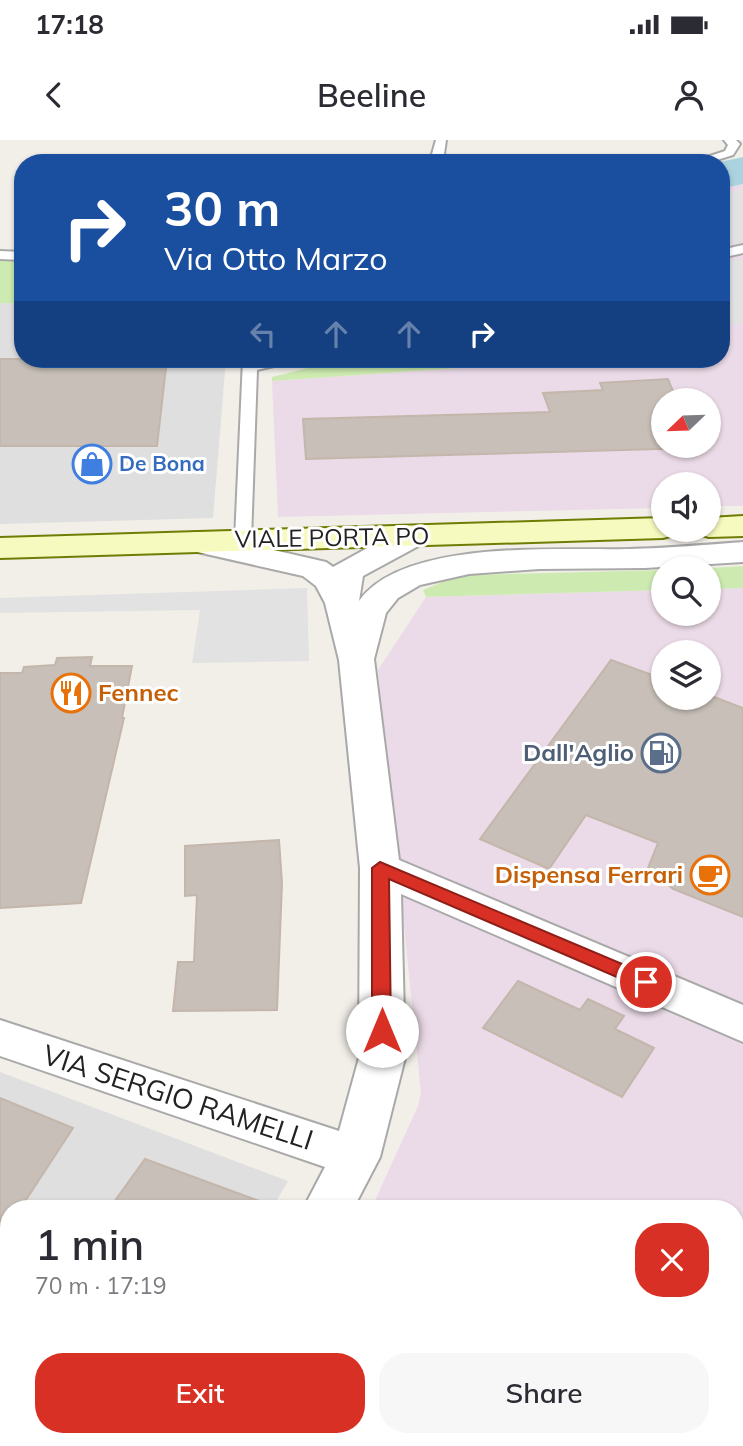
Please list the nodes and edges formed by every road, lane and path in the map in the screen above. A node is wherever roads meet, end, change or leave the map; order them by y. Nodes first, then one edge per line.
1 (729, 140) edge
2 (726, 154) edge
3 (251, 368) edge
4 (743, 526) edge
5 (721, 527) edge
6 (651, 528) edge
7 (413, 537) junction
8 (243, 540) junction
9 (195, 542) junction
10 (0, 548) edge
11 (743, 552) edge
12 (342, 603) junction
13 (357, 660) junction
14 (380, 868) junction
15 (743, 1024) edge
16 (0, 1038) edge
17 (356, 1157) junction
18 (332, 1200) edge

1 - 2 lane
3 - 8 lane
4 - 5 main road
6 - 7 main road, VIALE PORTA PO
7 - 8 main road, VIALE PORTA PO
7 - 12 street
8 - 9 main road, VIALE PORTA PO
9 - 10 main road, VIALE PORTA PO
9 - 12 street
11 - 13 street
12 - 13 street
13 - 14 street
14 - 15 street
14 - 17 street
16 - 17 street, VIA SERGIO RAMELLI
17 - 18 street

